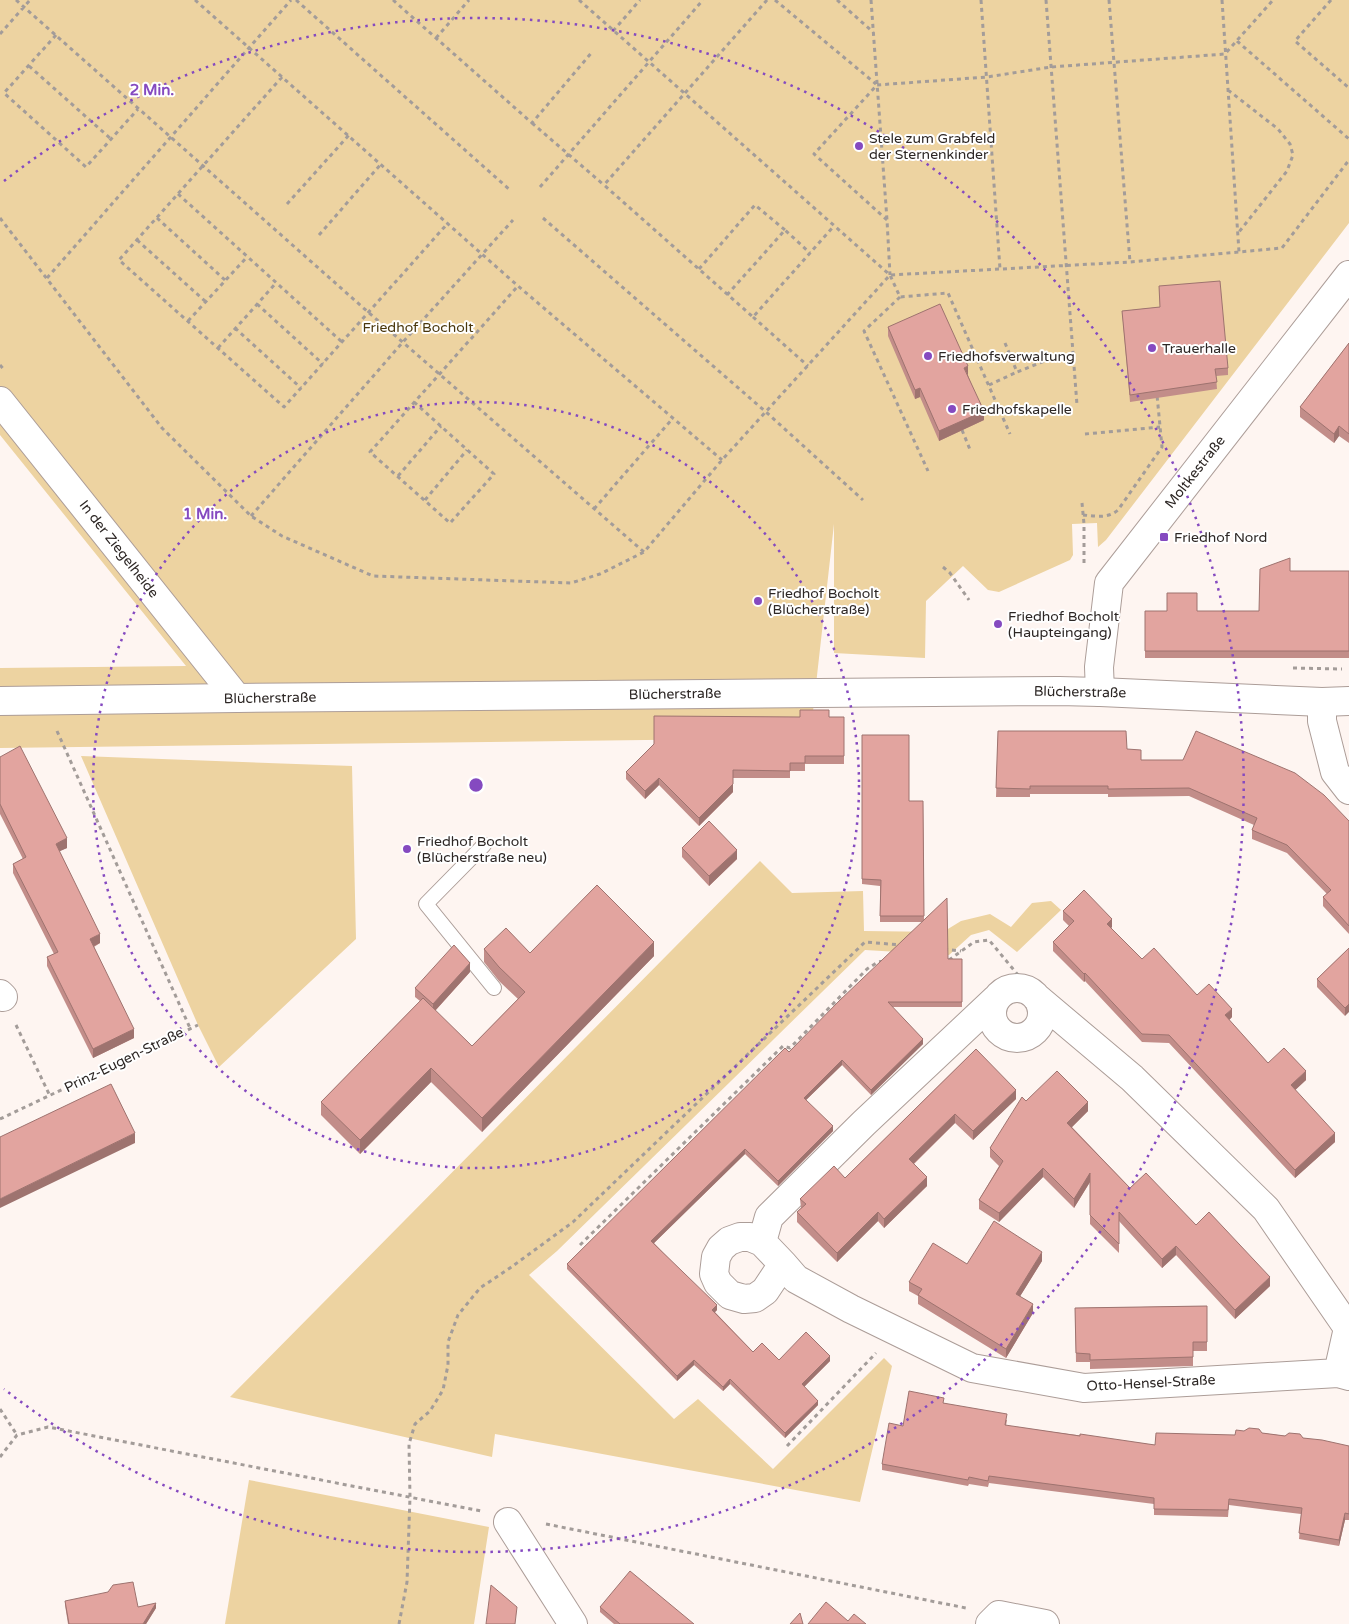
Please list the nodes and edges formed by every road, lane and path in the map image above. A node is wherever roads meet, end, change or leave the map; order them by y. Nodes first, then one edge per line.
1 (16, 0) edge
2 (30, 0) edge
3 (195, 0) edge
4 (291, 0) edge
5 (296, 0) edge
6 (393, 0) edge
7 (469, 0) edge
8 (579, 0) edge
9 (640, 0) edge
10 (703, 0) edge
11 (767, 0) edge
12 (775, 0) edge
13 (836, 0) edge
14 (871, 0) edge
15 (980, 0) edge
16 (1046, 0) edge
17 (1109, 0) edge
18 (1222, 0) edge
19 (1272, 0) edge
20 (1331, 0) edge
21 (24, 7) junction
22 (613, 31) junction
23 (873, 33) junction
24 (0, 34) edge
25 (56, 36) junction
26 (436, 38) junction
27 (1236, 41) junction
28 (249, 47) junction
29 (593, 51) dead end
30 (1225, 54) junction
31 (649, 62) junction
32 (1113, 62) junction
33 (29, 66) junction
34 (1051, 67) junction
35 (282, 77) junction
36 (987, 77) junction
37 (877, 85) junction
38 (1349, 88) edge
39 (1228, 89) junction
40 (685, 94) junction
41 (138, 108) junction
42 (532, 122) junction
43 (349, 135) junction
44 (170, 137) junction
45 (111, 139) junction
46 (1349, 139) edge
47 (568, 154) junction
48 (1349, 160) edge
49 (381, 164) junction
50 (202, 166) junction
51 (604, 186) junction
52 (540, 188) dead end
53 (510, 190) dead end
54 (178, 194) junction
55 (287, 204) dead end
56 (0, 218) edge
57 (157, 218) junction
58 (543, 218) dead end
59 (513, 220) dead end
60 (887, 220) junction
61 (448, 223) junction
62 (834, 226) junction
63 (785, 230) junction
64 (1238, 232) junction
65 (319, 235) dead end
66 (137, 240) junction
67 (1240, 252) junction
68 (810, 253) junction
69 (483, 254) junction
70 (247, 257) junction
71 (1130, 262) junction
72 (1066, 266) junction
73 (699, 269) junction
74 (1000, 269) junction
75 (890, 275) junction
76 (1349, 276) edge
77 (47, 278) junction
78 (226, 280) junction
79 (276, 283) junction
80 (518, 286) junction
81 (727, 295) junction
82 (900, 297) junction
83 (206, 302) junction
84 (257, 304) junction
85 (368, 312) junction
86 (753, 317) junction
87 (188, 322) junction
88 (235, 328) junction
89 (342, 342) junction
90 (403, 342) junction
91 (1005, 343) dead end
92 (218, 348) junction
93 (1072, 357) junction
94 (323, 364) junction
95 (808, 366) junction
96 (1017, 372) junction
97 (439, 374) junction
98 (989, 385) junction
99 (300, 388) junction
100 (1156, 393) edge
101 (0, 401) edge
102 (414, 402) junction
103 (1076, 405) dead end
104 (766, 412) junction
105 (673, 418) junction
106 (441, 426) junction
107 (1160, 427) junction
108 (962, 430) edge
109 (1010, 434) dead end
110 (1085, 434) dead end
111 (467, 450) junction
112 (971, 452) dead end
113 (722, 460) junction
114 (928, 471) dead end
115 (398, 476) junction
116 (425, 500) junction
117 (863, 500) dead end
118 (1082, 503) dead end
119 (594, 509) junction
120 (1083, 515) junction
121 (250, 516) junction
122 (644, 552) junction
123 (943, 567) dead end
124 (1084, 573) dead end
125 (969, 600) dead end
126 (1100, 692) junction
127 (237, 698) junction
128 (0, 701) edge
129 (1349, 701) edge
130 (1322, 702) junction
131 (53, 724) dead end
132 (1349, 790) edge
133 (484, 845) dead end
134 (903, 946) edge
135 (942, 949) edge
136 (961, 951) junction
137 (893, 960) edge
138 (941, 960) edge
139 (494, 988) dead end
140 (1, 995) edge
141 (1037, 998) junction
142 (996, 999) junction
143 (198, 1025) dead end
144 (190, 1028) junction
145 (50, 1096) junction
146 (0, 1119) edge
147 (762, 1242) junction
148 (580, 1245) dead end
149 (783, 1264) junction
150 (897, 1331) junction
151 (1343, 1374) edge
152 (0, 1409) edge
153 (16, 1435) dead end
154 (787, 1446) dead end
155 (508, 1522) dead end
156 (399, 1624) edge
157 (572, 1624) edge
158 (990, 1624) edge
159 (1045, 1624) edge

1 - 21 path
2 - 21 path
3 - 28 path
4 - 28 path
5 - 53 path
6 - 26 path
7 - 26 path
8 - 22 path
9 - 22 path
10 - 31 path
11 - 40 path
12 - 37 path
13 - 23 path
14 - 23 path
15 - 36 path
16 - 34 path
17 - 32 path
18 - 30 path
19 - 27 path
20 - 38 path
21 - 24 path
21 - 25 path
22 - 31 path
23 - 37 path
25 - 33 path
25 - 41 path
26 - 42 path
27 - 30 path
27 - 46 path
28 - 35 path
28 - 44 path
29 - 42 path
30 - 32 path
30 - 39 path
31 - 40 path
31 - 47 path
32 - 34 path
32 - 71 path
33 - 45 path
33 - 45 path
34 - 36 path
34 - 72 path
35 - 43 path
35 - 50 path
36 - 37 path
36 - 74 path
37 - 60 path
37 - 60 path
39 - 64 path
39 - 64 path
40 - 51 path
40 - 62 path
41 - 44 path
41 - 45 path
42 - 47 path
43 - 49 path
43 - 55 path
44 - 50 path
44 - 77 path
47 - 51 path
47 - 52 path
48 - 67 path
49 - 61 path
49 - 65 path
50 - 54 path
50 - 85 path
51 - 73 path
54 - 57 path
54 - 70 path
56 - 77 path
57 - 66 path
57 - 78 path
58 - 104 path
59 - 69 path
60 - 75 path
61 - 69 path
61 - 85 path
62 - 68 path
62 - 75 path
63 - 68 path
63 - 73 path
63 - 81 path
64 - 67 path
66 - 83 path
66 - 87 path
67 - 71 path
68 - 86 path
69 - 80 path
69 - 90 path
70 - 78 path
70 - 79 path
71 - 72 path
72 - 74 path
72 - 93 path
73 - 81 path
74 - 75 path
75 - 82 path
75 - 95 path
76 - 126 street, Moltkestraße
77 - 121 path
78 - 83 path
79 - 84 path
79 - 89 path
80 - 97 path
80 - 105 path
81 - 86 path
82 - 98 path
82 - 114 path
83 - 87 path
84 - 88 path
84 - 94 path
85 - 89 path
85 - 90 path
86 - 95 path
87 - 92 path
88 - 92 path
88 - 99 path
89 - 94 path
90 - 97 path
90 - 121 path
91 - 96 path
92 - 99 path
93 - 96 path
93 - 103 path
94 - 99 path
95 - 104 path
96 - 98 path
97 - 102 path
97 - 119 path
98 - 109 path
100 - 107 path
101 - 127 street, In der Ziegelheide
102 - 106 path
102 - 115 path
104 - 113 path
104 - 117 path
105 - 113 path
105 - 119 path
106 - 111 path
106 - 115 path
107 - 110 path
107 - 120 path
108 - 112 path
111 - 116 path
111 - 116 path
113 - 122 path
115 - 116 path
118 - 120 path
119 - 122 path
120 - 124 path
121 - 122 path
123 - 125 path
126 - 127 street, Blücherstraße
126 - 130 street, Blücherstraße
127 - 128 street, Blücherstraße
129 - 130 street, Blücherstraße
130 - 132 street
131 - 144 path
133 - 139 lane
134 - 156 path
135 - 136 path
136 - 138 path
136 - 141 path
137 - 148 path
140 - 145 path, Prinz-Eugen-Straße
141 - 142 street, Otto-Hensel-Straße
141 - 142 street
141 - 151 street, Otto-Hensel-Straße
142 - 147 street, Otto-Hensel-Straße
143 - 144 path, Prinz-Eugen-Straße
144 - 145 path, Prinz-Eugen-Straße
145 - 146 path, Prinz-Eugen-Straße
147 - 149 street, Otto-Hensel-Straße
147 - 149 street
149 - 150 street, Otto-Hensel-Straße
150 - 151 street, Otto-Hensel-Straße
150 - 154 path
152 - 153 path
155 - 157 street
158 - 159 street

